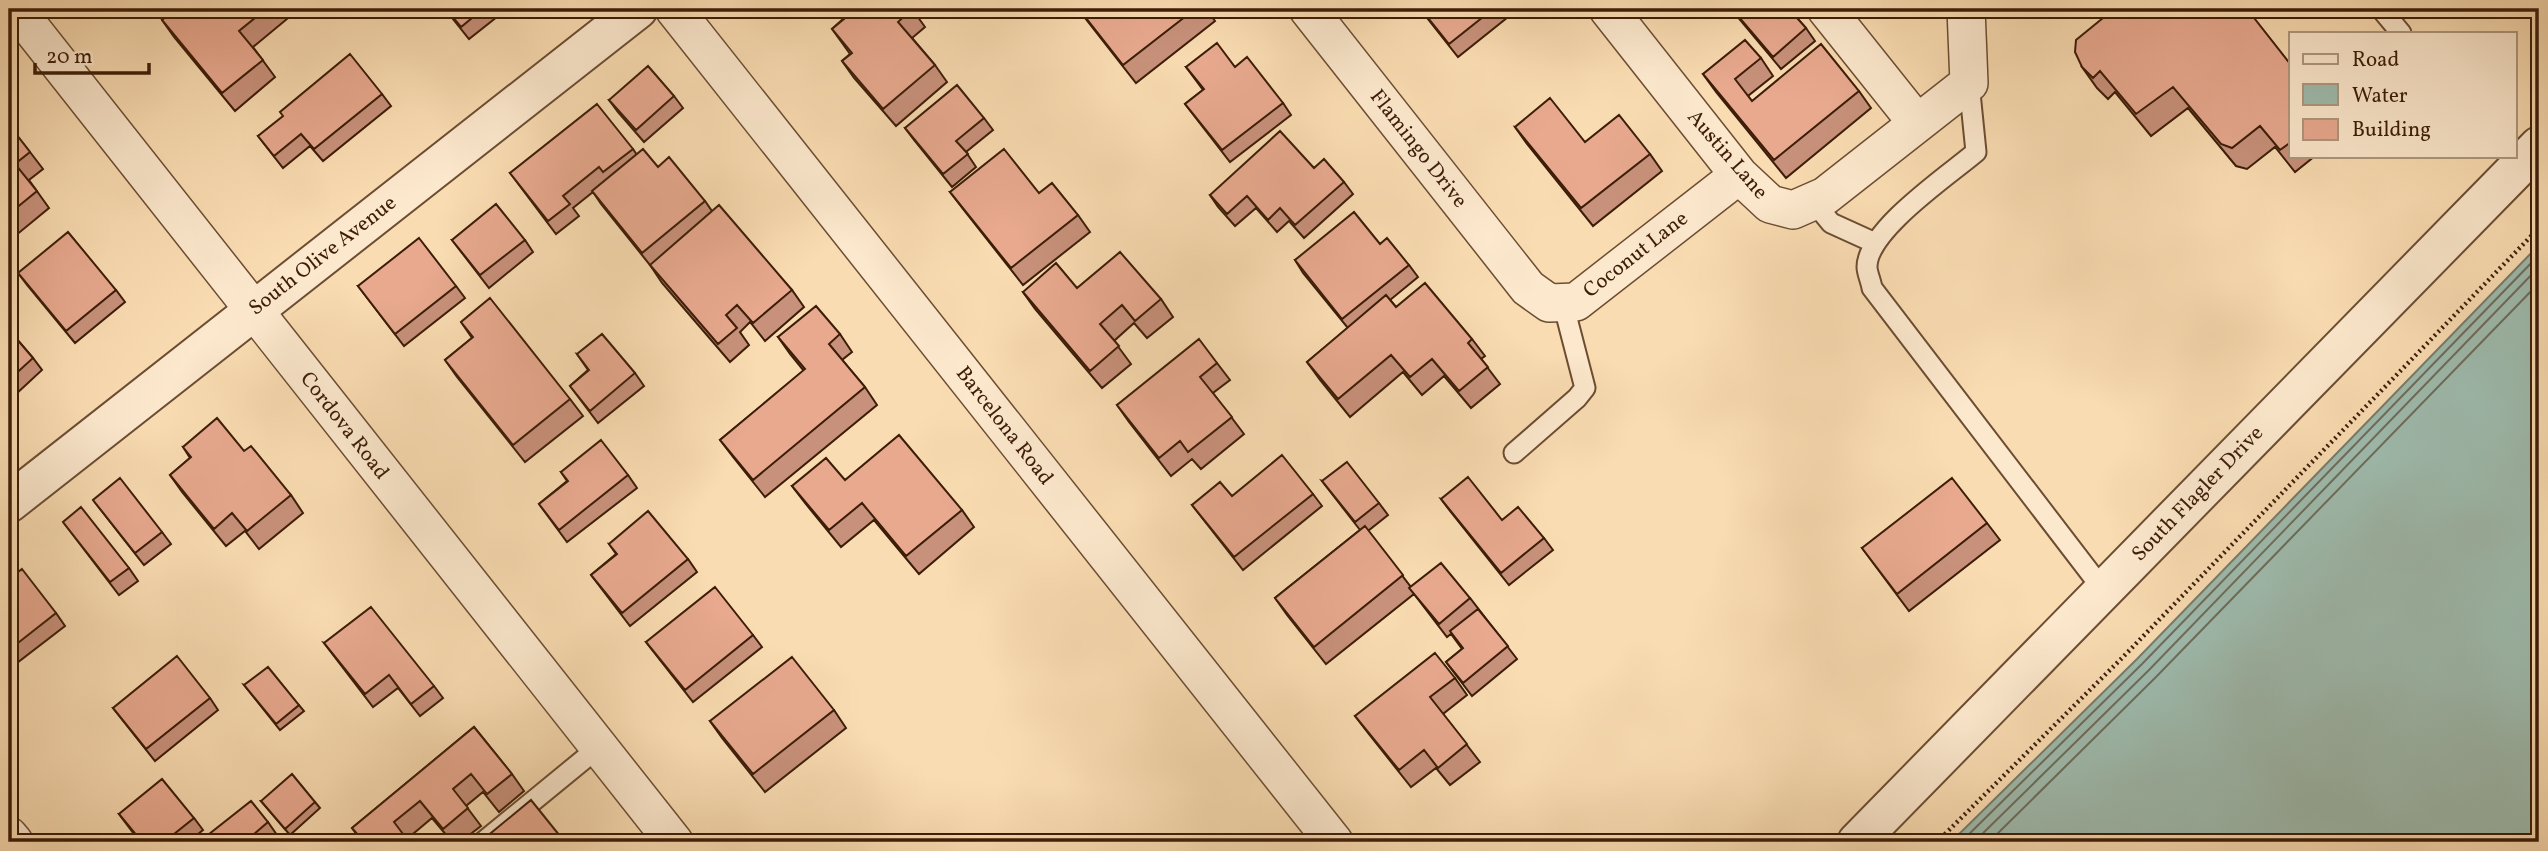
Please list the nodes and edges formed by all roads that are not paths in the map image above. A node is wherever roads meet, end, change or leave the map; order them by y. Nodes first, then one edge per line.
1 (16, 9) edge
2 (638, 9) edge
3 (674, 9) edge
4 (1308, 9) edge
5 (1608, 9) edge
6 (1826, 9) edge
7 (1966, 9) edge
8 (2381, 9) edge
9 (2400, 32) edge
10 (1969, 83) junction
11 (1917, 123) junction
12 (2539, 146) edge
13 (2506, 164) edge
14 (1739, 175) junction
15 (1813, 201) junction
16 (1875, 243) junction
17 (1528, 288) joint
18 (1563, 303) junction
19 (253, 311) junction
20 (1514, 453) dead end
21 (9, 503) edge
22 (2104, 591) junction
23 (599, 747) junction
24 (9, 836) edge
25 (14, 842) edge
26 (483, 842) edge
27 (674, 842) edge
28 (1334, 842) edge
29 (1857, 842) edge

1 - 19 street, Cordova Road
2 - 19 street, South Olive Avenue
3 - 28 street, Barcelona Road
4 - 17 street, Flamingo Drive
5 - 14 street, Austin Lane
6 - 11 street
7 - 10 street
8 - 9 lane
10 - 11 street
10 - 16 lane
11 - 15 street, Austin Lane
12 - 13 street, South Flagler Drive
13 - 22 street, South Flagler Drive
14 - 15 street, Austin Lane
14 - 18 street, Coconut Lane
15 - 16 lane
16 - 22 lane
17 - 18 street, Coconut Lane
18 - 20 lane
19 - 21 street, South Olive Avenue
19 - 23 street, Cordova Road
22 - 29 street, South Flagler Drive
23 - 26 lane
23 - 27 street, Cordova Road
24 - 25 street

